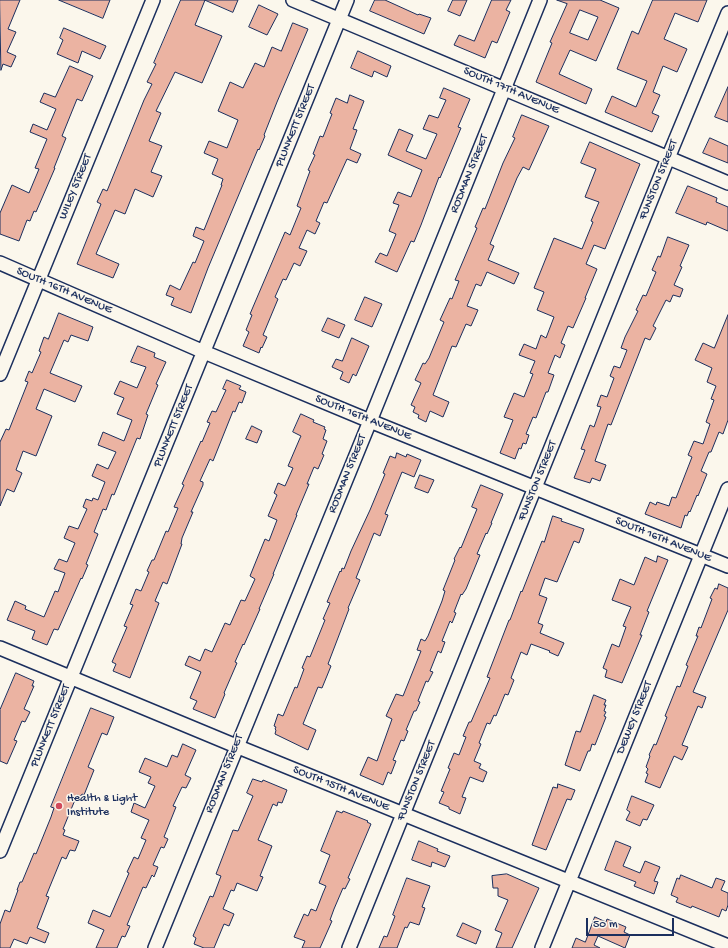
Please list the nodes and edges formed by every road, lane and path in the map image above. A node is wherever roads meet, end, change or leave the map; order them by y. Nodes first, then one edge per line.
1 (153, 0) edge
2 (293, 0) edge
3 (347, 0) edge
4 (540, 0) edge
5 (728, 13) edge
6 (340, 20) junction
7 (504, 88) junction
8 (668, 158) junction
9 (728, 183) edge
10 (0, 263) edge
11 (38, 279) junction
12 (204, 352) junction
13 (0, 374) edge
14 (370, 421) junction
15 (536, 488) junction
16 (728, 489) edge
17 (701, 555) junction
18 (728, 566) edge
19 (0, 648) edge
20 (71, 678) junction
21 (236, 746) junction
22 (404, 815) junction
23 (0, 851) edge
24 (569, 882) junction
25 (728, 946) edge
26 (155, 948) edge
27 (349, 948) edge
28 (542, 948) edge

1 - 11 street, WILEY STREET
2 - 6 street, SOUTH 17TH AVENUE
3 - 6 street, PLUNKETT STREET
4 - 7 street, RODMAN STREET
5 - 8 street, FUNSTON STREET
6 - 7 street, SOUTH 17TH AVENUE
6 - 12 street, PLUNKETT STREET
7 - 8 street, SOUTH 17TH AVENUE
7 - 14 street, RODMAN STREET
8 - 9 street, SOUTH 17TH AVENUE
8 - 15 street, FUNSTON STREET
10 - 11 street, SOUTH 16TH AVENUE
11 - 12 street, SOUTH 16TH AVENUE
11 - 13 street, WILEY STREET
12 - 14 street, SOUTH 16TH AVENUE
12 - 20 street, PLUNKETT STREET
14 - 15 street, SOUTH 16TH AVENUE
14 - 21 street, RODMAN STREET
15 - 17 street, SOUTH 16TH AVENUE
15 - 22 street, FUNSTON STREET
16 - 17 street, DEWEY STREET
17 - 18 street, SOUTH 16TH AVENUE
17 - 24 street, DEWEY STREET
19 - 20 street, SOUTH 15TH AVENUE
20 - 21 street, SOUTH 15TH AVENUE
20 - 23 street, PLUNKETT STREET
21 - 22 street, SOUTH 15TH AVENUE
21 - 26 street, RODMAN STREET
22 - 24 street, SOUTH 15TH AVENUE
22 - 27 street, FUNSTON STREET
24 - 25 street, SOUTH 15TH AVENUE
24 - 28 street, DEWEY STREET

